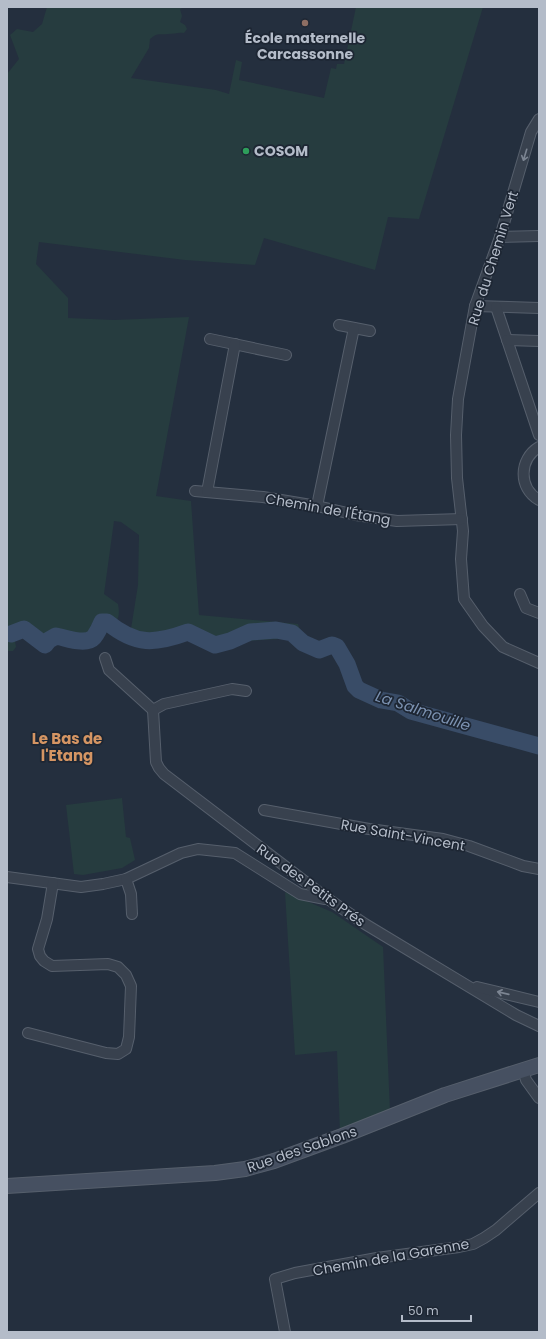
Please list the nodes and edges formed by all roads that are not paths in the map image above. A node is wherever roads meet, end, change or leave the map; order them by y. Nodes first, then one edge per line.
1 (539, 119) edge
2 (539, 236) edge
3 (500, 237) junction
4 (475, 306) junction
5 (496, 307) junction
6 (539, 308) edge
7 (339, 325) dead end
8 (354, 328) junction
9 (370, 331) dead end
10 (210, 339) dead end
11 (507, 340) junction
12 (539, 342) edge
13 (235, 344) junction
14 (286, 355) dead end
15 (539, 435) edge
16 (539, 447) edge
17 (195, 491) dead end
18 (208, 492) junction
19 (539, 500) edge
20 (317, 506) junction
21 (462, 520) junction
22 (520, 594) dead end
23 (539, 613) edge
24 (105, 658) dead end
25 (539, 663) edge
26 (246, 691) dead end
27 (153, 710) junction
28 (264, 810) dead end
29 (539, 869) edge
30 (7, 878) edge
31 (126, 878) junction
32 (53, 883) junction
33 (328, 899) junction
34 (132, 914) dead end
35 (467, 985) junction
36 (539, 1002) edge
37 (539, 1026) edge
38 (28, 1033) dead end
39 (539, 1065) edge
40 (523, 1070) junction
41 (539, 1098) edge
42 (7, 1186) edge
43 (539, 1193) edge
44 (285, 1332) edge

1 -> 3 street, Rue du Chemin Vert
2 - 3 street
3 - 4 street, Rue du Chemin Vert
4 - 5 street
4 - 21 street, Rue du Chemin Vert
5 - 6 street
5 - 11 street
7 - 8 street
8 - 9 street
8 - 20 street
10 - 13 street
11 - 12 street
11 - 15 street
13 - 14 street
13 - 18 street
16 - 19 street
17 - 18 street, Chemin de l'Étang
18 - 20 street, Chemin de l'Étang
20 - 21 street, Chemin de l'Étang
21 - 25 street, Rue du Chemin Vert
22 - 23 street
24 - 27 street
26 - 27 street
27 - 33 street, Rue des Petits Prés
28 - 29 street, Rue Saint-Vincent
30 - 32 street
31 - 32 street
31 - 33 street
31 - 34 street
32 - 38 street
33 - 35 street, Rue des Petits Prés
36 -> 35 street, Rue des Petits Prés
35 - 37 street, Rue des Petits Prés
39 - 40 street, Rue des Sablons
40 - 41 street
40 - 42 street, Rue des Sablons
43 - 44 street, Chemin de la Garenne

